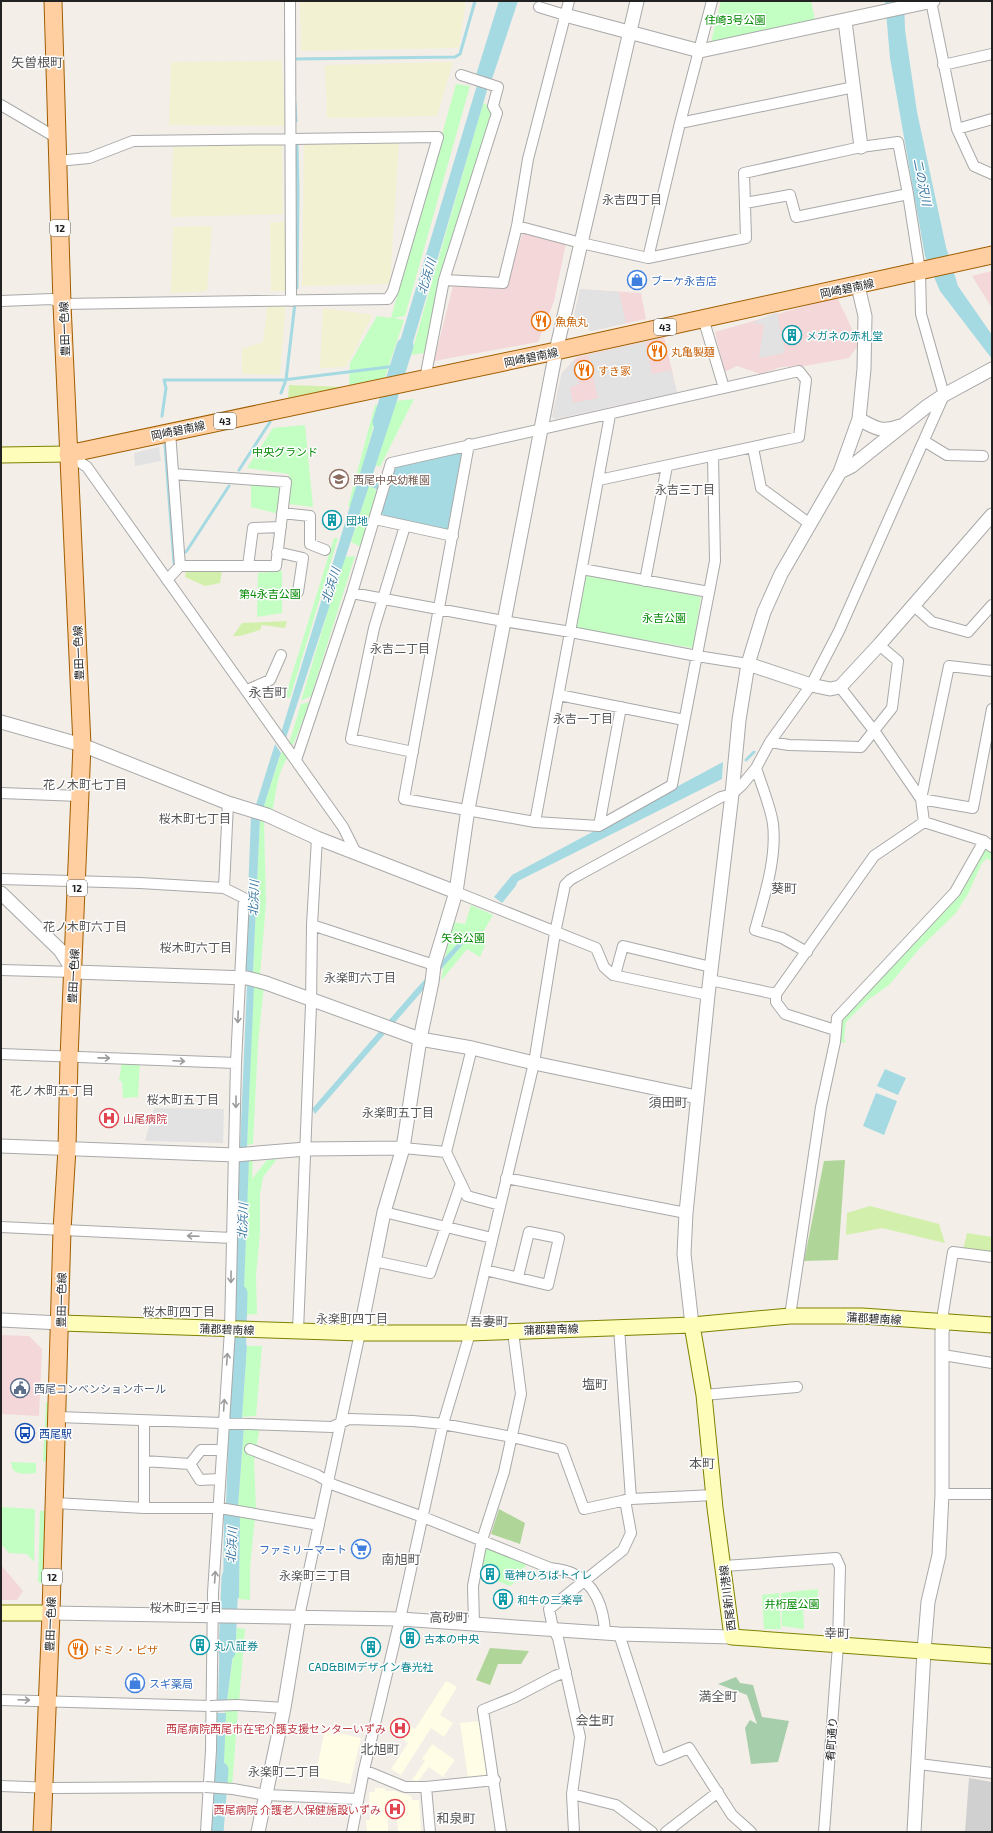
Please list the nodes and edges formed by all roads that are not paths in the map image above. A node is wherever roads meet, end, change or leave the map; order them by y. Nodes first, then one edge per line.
1 (53, 1) edge
2 (290, 1) edge
3 (568, 1) edge
4 (638, 1) edge
5 (712, 1) edge
6 (932, 1) edge
7 (539, 6) dead end
8 (565, 15) junction
9 (846, 21) junction
10 (629, 32) junction
11 (700, 51) junction
12 (992, 54) edge
13 (943, 65) junction
14 (461, 75) dead end
15 (854, 87) junction
16 (1, 105) edge
17 (992, 119) edge
18 (680, 123) junction
19 (957, 129) junction
20 (58, 138) junction
21 (290, 139) junction
22 (861, 147) junction
23 (58, 161) junction
24 (992, 174) edge
25 (908, 194) junction
26 (745, 203) junction
27 (517, 226) junction
28 (581, 243) junction
29 (992, 255) edge
30 (648, 258) junction
31 (920, 271) junction
32 (444, 280) junction
33 (858, 286) junction
34 (1, 301) edge
35 (291, 301) junction
36 (62, 304) junction
37 (703, 318) junction
38 (556, 352) junction
39 (992, 369) edge
40 (418, 380) junction
41 (724, 388) junction
42 (944, 395) junction
43 (610, 415) junction
44 (859, 419) junction
45 (904, 425) junction
46 (541, 429) junction
47 (170, 432) junction
48 (924, 441) junction
49 (469, 444) junction
50 (753, 448) junction
51 (68, 454) junction
52 (1, 455) edge
53 (713, 456) junction
54 (983, 456) dead end
55 (667, 466) junction
56 (840, 472) junction
57 (173, 474) junction
58 (599, 480) junction
59 (282, 513) junction
60 (992, 514) edge
61 (375, 520) junction
62 (810, 524) junction
63 (405, 526) junction
64 (281, 527) junction
65 (453, 536) junction
66 (325, 550) dead end
67 (278, 552) junction
68 (180, 566) junction
69 (248, 566) junction
70 (582, 569) junction
71 (167, 580) junction
72 (644, 581) junction
73 (298, 592) dead end
74 (709, 592) junction
75 (352, 593) junction
76 (383, 598) junction
77 (913, 605) junction
78 (992, 605) edge
79 (439, 609) junction
80 (503, 622) junction
81 (570, 632) junction
82 (879, 645) junction
83 (281, 655) dead end
84 (697, 656) junction
85 (748, 664) junction
86 (992, 671) edge
87 (811, 685) junction
88 (840, 687) junction
89 (247, 690) junction
90 (558, 695) junction
91 (621, 707) junction
92 (992, 709) edge
93 (684, 720) junction
94 (1, 722) edge
95 (874, 732) junction
96 (770, 742) junction
97 (82, 745) junction
98 (412, 752) junction
99 (296, 760) junction
100 (756, 768) junction
101 (1, 793) edge
102 (732, 794) junction
103 (80, 796) junction
104 (921, 799) junction
105 (228, 803) junction
106 (468, 809) junction
107 (535, 822) junction
108 (924, 822) junction
109 (599, 826) junction
110 (317, 838) junction
111 (988, 844) edge
112 (356, 853) junction
113 (1, 879) edge
114 (77, 881) junction
115 (224, 888) junction
116 (456, 892) junction
117 (1, 893) edge
118 (312, 925) junction
119 (555, 933) junction
120 (807, 952) junction
121 (434, 965) junction
122 (1, 970) edge
123 (74, 972) junction
124 (711, 973) junction
125 (616, 975) junction
126 (243, 978) junction
127 (776, 994) junction
128 (708, 995) junction
129 (311, 1000) junction
130 (835, 1030) junction
131 (420, 1039) junction
132 (472, 1048) junction
133 (1, 1054) edge
134 (69, 1058) junction
135 (236, 1063) junction
136 (534, 1063) junction
137 (697, 1096) junction
138 (1, 1146) edge
139 (403, 1148) junction
140 (67, 1149) junction
141 (306, 1149) junction
142 (446, 1152) junction
143 (242, 1154) junction
144 (506, 1178) junction
145 (461, 1183) junction
146 (500, 1204) junction
147 (384, 1212) junction
148 (686, 1214) junction
149 (445, 1226) junction
150 (1, 1227) edge
151 (62, 1230) junction
152 (232, 1238) junction
153 (492, 1238) junction
154 (992, 1257) edge
155 (374, 1261) junction
156 (485, 1270) junction
157 (518, 1278) junction
158 (790, 1316) junction
159 (1, 1320) edge
160 (945, 1322) junction
161 (61, 1323) junction
162 (692, 1325) junction
163 (992, 1325) edge
164 (619, 1327) junction
165 (232, 1330) junction
166 (298, 1331) junction
167 (515, 1331) junction
168 (360, 1333) junction
169 (470, 1333) junction
170 (943, 1355) junction
171 (992, 1363) edge
172 (797, 1387) dead end
173 (704, 1394) junction
174 (58, 1417) junction
175 (144, 1421) junction
176 (342, 1422) junction
177 (223, 1424) junction
178 (443, 1424) junction
179 (512, 1437) junction
180 (250, 1449) dead end
181 (222, 1450) junction
182 (144, 1461) junction
183 (190, 1464) junction
184 (220, 1479) junction
185 (330, 1481) junction
186 (942, 1494) junction
187 (992, 1494) edge
188 (714, 1496) junction
189 (628, 1499) junction
190 (55, 1503) junction
191 (144, 1508) junction
192 (220, 1508) junction
193 (423, 1517) junction
194 (319, 1525) junction
195 (482, 1540) junction
196 (724, 1566) junction
197 (585, 1580) junction
198 (1, 1613) edge
199 (51, 1613) junction
200 (217, 1616) junction
201 (299, 1617) junction
202 (400, 1619) junction
203 (474, 1624) junction
204 (554, 1628) junction
205 (605, 1632) junction
206 (619, 1634) junction
207 (732, 1637) junction
208 (838, 1645) junction
209 (924, 1651) junction
210 (992, 1656) edge
211 (566, 1672) junction
212 (1, 1700) edge
213 (47, 1701) junction
214 (284, 1708) junction
215 (919, 1764) junction
216 (364, 1770) junction
217 (992, 1773) edge
218 (495, 1780) junction
219 (1, 1786) edge
220 (43, 1787) junction
221 (426, 1787) junction
222 (718, 1792) junction
223 (266, 1794) junction
224 (572, 1794) junction
225 (358, 1799) junction
226 (42, 1832) edge
227 (206, 1832) edge
228 (258, 1832) edge
229 (352, 1832) edge
230 (430, 1832) edge
231 (501, 1832) edge
232 (574, 1832) edge
233 (652, 1832) edge
234 (666, 1832) edge
235 (751, 1832) edge
236 (824, 1832) edge
237 (914, 1832) edge

1 - 20 main road, 豊田一色線 / 12
2 - 21 street
3 - 8 street
4 - 10 street
5 - 11 street
6 - 9 street
6 - 13 street
7 - 8 street
8 - 10 street
8 - 27 street
9 - 11 street
9 - 15 street
10 - 11 street
10 - 28 street
11 - 18 street
12 - 13 street
13 - 19 street
14 - 32 street
15 - 18 street
15 - 22 street
16 - 20 street
17 - 19 street
18 - 30 street
19 - 24 street
20 - 23 main road, 豊田一色線 / 12
21 - 23 street
21 - 35 street
21 - 35 street
22 - 25 street
22 - 26 street
23 - 36 main road, 豊田一色線 / 12
25 - 26 street
25 - 31 street
26 - 30 street
27 - 28 street
27 - 32 street
28 - 30 street
28 - 38 street
29 - 31 main road, 岡崎碧南線 / 43
31 - 33 main road, 岡崎碧南線 / 43
31 - 42 street
32 - 40 street
33 - 37 main road, 岡崎碧南線 / 43
33 - 44 street
34 - 36 street
35 - 36 street
36 - 51 main road, 豊田一色線 / 12
37 - 38 main road, 岡崎碧南線 / 43
37 - 41 street
38 - 40 main road, 岡崎碧南線 / 43
38 - 46 street
39 - 42 street
40 - 47 main road, 岡崎碧南線 / 43
41 - 43 street
41 - 50 street
42 - 45 street
42 - 48 street
43 - 46 street
43 - 58 street
44 - 45 street
44 - 56 street
45 - 56 street
46 - 49 street
46 - 80 street
47 - 51 main road, 岡崎碧南線 / 43
47 - 57 street
48 - 54 street
48 - 87 street
49 - 61 street
49 - 65 street
50 - 53 street
50 - 62 street
51 - 52 main road
51 - 71 street
51 - 97 main road, 豊田一色線 / 12
53 - 55 street
53 - 74 street
55 - 58 street
55 - 72 street
56 - 62 street
57 - 59 street
57 - 68 street
58 - 70 street
59 - 64 street
59 - 66 street
60 - 77 street
61 - 63 street
61 - 75 street
62 - 85 street
63 - 65 street
63 - 76 street
64 - 67 street
64 - 69 street
65 - 79 street
67 - 69 street
67 - 73 street
68 - 69 street
68 - 71 street
70 - 72 street
70 - 81 street
71 - 89 street
72 - 74 street
74 - 84 street
75 - 76 street
75 - 99 street
76 - 79 street
76 - 98 street
77 - 78 street
77 - 82 street
79 - 80 street
79 - 98 street
80 - 81 street
80 - 106 street
81 - 84 street
81 - 90 street
82 - 88 street
82 - 95 street
83 - 89 street
84 - 85 street
84 - 93 street
85 - 87 street
85 - 102 street
86 - 104 street
87 - 88 street
87 - 96 street
88 - 95 street
89 - 99 street
90 - 91 street
90 - 107 street
91 - 93 street
91 - 109 street
92 - 104 street
93 - 109 street
94 - 97 street
95 - 96 street
95 - 104 street
96 - 100 street
97 - 103 main road, 豊田一色線 / 12
97 - 105 street
98 - 106 street
99 - 112 street
100 - 102 street
100 - 120 street
101 - 103 street
102 - 119 street
102 - 124 street
103 - 114 main road, 豊田一色線 / 12
104 - 108 street
105 - 110 street
105 - 115 street
106 - 107 street
106 - 116 street
107 - 109 street
108 - 111 street
108 - 120 street
110 - 112 street
110 - 118 street
111 - 130 street
112 - 116 street
113 - 114 street
114 - 115 street
114 - 123 main road, 豊田一色線 / 12
115 - 126 street
116 - 119 street
116 - 121 street
117 - 123 street
118 - 121 street
118 - 129 street
119 - 125 street
119 - 136 street
120 - 127 street
121 - 131 street
122 - 123 street
123 - 126 street
123 - 134 main road, 豊田一色線 / 12
124 - 125 street
124 - 127 street
124 - 128 street
125 - 128 street
126 - 129 street
126 -> 135 street
127 - 130 street
128 - 137 street
129 - 131 street
129 - 141 street
130 - 158 street
131 - 132 street
131 - 139 street
132 - 136 street
132 - 142 street
133 - 134 street
134 -> 135 street
134 - 140 main road, 豊田一色線 / 12
135 -> 143 street
136 - 137 street
136 - 144 street
137 - 148 street
138 - 140 street
139 - 141 street
139 - 142 street
139 - 147 street
140 - 143 street
140 - 151 main road, 豊田一色線 / 12
141 - 143 street
141 - 166 street
142 - 145 street
143 - 152 street
144 - 146 street
144 - 148 street
145 - 146 street
145 - 149 street
146 - 153 street
147 - 149 street
147 - 155 street
148 - 162 street
149 - 153 street
149 - 155 street
150 - 151 street
152 -> 151 street
151 - 161 main road, 豊田一色線 / 12
152 -> 165 street
153 - 156 street
154 - 160 street
155 - 168 street
156 - 157 street
156 - 169 street
157 - 157 street
158 - 160 main road, 蒲郡碧南線
158 - 162 main road, 蒲郡碧南線
159 - 161 street
160 - 163 main road, 蒲郡碧南線
160 - 170 street
161 - 165 main road, 蒲郡碧南線
161 - 174 main road, 豊田一色線 / 12
162 - 164 main road, 蒲郡碧南線
162 - 173 main road, 西尾新川港線
164 - 167 main road, 蒲郡碧南線
164 - 189 street
165 - 166 main road, 蒲郡碧南線
177 -> 165 street
166 - 168 main road, 蒲郡碧南線
167 - 169 main road, 蒲郡碧南線
167 - 179 street
168 - 169 main road, 蒲郡碧南線
168 - 176 street
169 - 178 street
170 - 171 street
170 - 186 street
172 - 173 street
173 - 188 main road, 西尾新川港線
174 - 175 street
174 - 190 main road, 豊田一色線 / 12
175 - 177 street
175 - 182 street
176 - 177 street
176 - 178 street
176 - 185 street
177 - 181 street
178 - 179 street
178 - 193 street
179 - 189 street
179 - 195 street
180 - 185 street
181 - 183 street
181 - 184 street
182 - 183 street
182 - 191 street
183 - 184 street
184 - 192 street
185 - 193 street
185 - 194 street
186 - 187 street
186 - 209 street
188 - 189 street
188 - 196 main road, 西尾新川港線
189 - 197 street
190 - 191 street
190 - 199 main road, 豊田一色線 / 12
191 - 192 street
192 - 194 street
200 -> 192 street
193 - 195 street
193 - 202 street
194 - 201 street
195 - 197 street
195 - 203 street
196 - 207 main road, 西尾新川港線
196 - 208 street, 肴町通り
197 - 204 street
197 - 205 street
198 - 199 main road
199 - 200 street
199 - 213 main road, 豊田一色線 / 12
200 - 201 street
200 - 227 street
201 - 202 street
201 - 214 street
202 - 203 street
202 - 216 street
203 - 204 street
204 - 205 street
204 - 211 street
205 - 206 street
206 - 207 street
206 - 222 street
207 - 208 main road, 西尾新川港線
208 - 209 main road, 西尾新川港線
208 - 236 street, 肴町通り
209 - 210 main road, 西尾新川港線
209 - 215 street
211 - 218 street
211 - 224 street
212 -> 213 street
213 - 214 street, bridge
213 - 220 main road, 豊田一色線 / 12
214 - 223 street
215 - 217 street
215 - 237 street
216 - 221 street
216 - 225 street
218 - 221 street
218 - 231 street
219 - 220 street
220 - 223 street, bridge
220 - 226 main road, 豊田一色線 / 12
221 - 230 street
222 - 234 street
222 - 235 street
223 - 225 street
223 - 228 street
224 - 232 street
224 - 233 street
225 - 229 street

